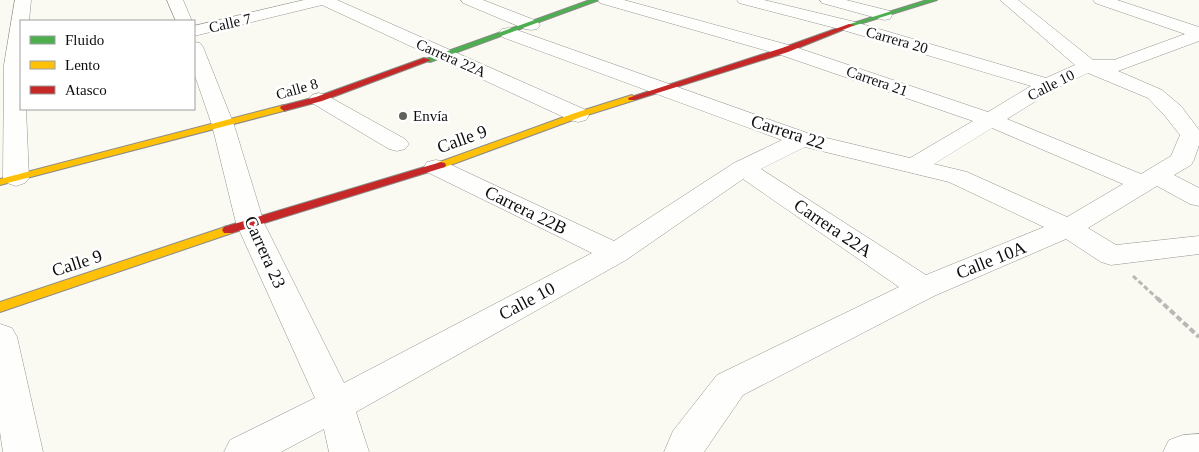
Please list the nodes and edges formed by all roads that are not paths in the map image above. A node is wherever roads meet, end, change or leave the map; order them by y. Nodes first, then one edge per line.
1 (23, 0) edge
2 (174, 0) edge
3 (324, 0) edge
4 (469, 0) edge
5 (596, 0) edge
6 (606, 0) edge
7 (745, 0) edge
8 (828, 0) edge
9 (934, 0) edge
10 (1008, 0) edge
11 (1102, 0) edge
12 (884, 15) junction
13 (184, 20) edge
14 (531, 24) junction
15 (849, 26) junction
16 (195, 31) edge
17 (508, 33) junction
18 (1199, 34) edge
19 (195, 50) edge
20 (785, 50) junction
21 (443, 55) junction
22 (12, 66) edge
23 (1088, 66) junction
24 (1048, 85) junction
25 (664, 88) junction
26 (319, 99) junction
27 (578, 115) junction
28 (988, 119) junction
29 (223, 124) junction
30 (802, 139) junction
31 (397, 144) dead end
32 (914, 165) junction
33 (436, 167) junction
34 (743, 168) junction
35 (1149, 179) junction
36 (8, 180) edge
37 (1199, 198) edge
38 (250, 223) junction
39 (1068, 228) junction
40 (1199, 245) edge
41 (616, 253) junction
42 (923, 288) junction
43 (0, 307) edge
44 (0, 337) edge
45 (336, 405) junction
46 (1199, 451) edge
47 (23, 452) edge
48 (244, 452) edge
49 (349, 452) edge
50 (684, 452) edge
51 (1183, 452) edge

1 - 22 street
2 - 13 street
3 - 16 street, Calle 7
3 - 21 street, Carrera 22A
4 - 14 street
5 - 14 street, Calle 8
6 - 20 street, Carrera 21
7 - 15 street, Carrera 20
8 - 12 street
9 - 12 street, Calle 9
10 - 23 street
11 - 18 street
12 - 15 street, Calle 9
14 - 17 street, Calle 8
15 - 20 street, Calle 9
15 - 24 street, Carrera 20
17 - 21 street, Calle 8
17 - 25 street, Carrera 22
18 - 23 street, Calle 10
19 - 29 street, Carrera 23
20 - 25 street, Calle 9
20 - 28 street, Carrera 21
21 - 26 street, Calle 8
21 - 27 street, Carrera 22A
22 - 36 street
23 - 24 street, Calle 10
23 - 35 street, Calle 10A
24 - 28 street, Calle 10
25 - 27 street, Calle 9
25 - 30 street, Carrera 22
26 - 29 street, Calle 8
26 - 31 street
27 - 33 street, Calle 9
28 - 32 street, Calle 10
28 - 35 street, Carrera 21
29 - 36 street, Calle 8
29 - 38 street, Carrera 23
30 - 32 street, Carrera 22
30 - 34 street, Calle 10
32 - 39 street, Carrera 22
33 - 38 street, Calle 9
33 - 41 street, Carrera 22B
34 - 41 street, Calle 10
34 - 42 street, Carrera 22A
35 - 37 street
35 - 39 street, Calle 10A
38 - 43 street, Calle 9
38 - 45 street, Carrera 23
39 - 40 street
39 - 42 street, Calle 10A
41 - 45 street, Calle 10
42 - 50 street, Calle 10A
44 - 47 street
45 - 48 street, Calle 10
45 - 49 street, Carrera 23
46 - 51 street

